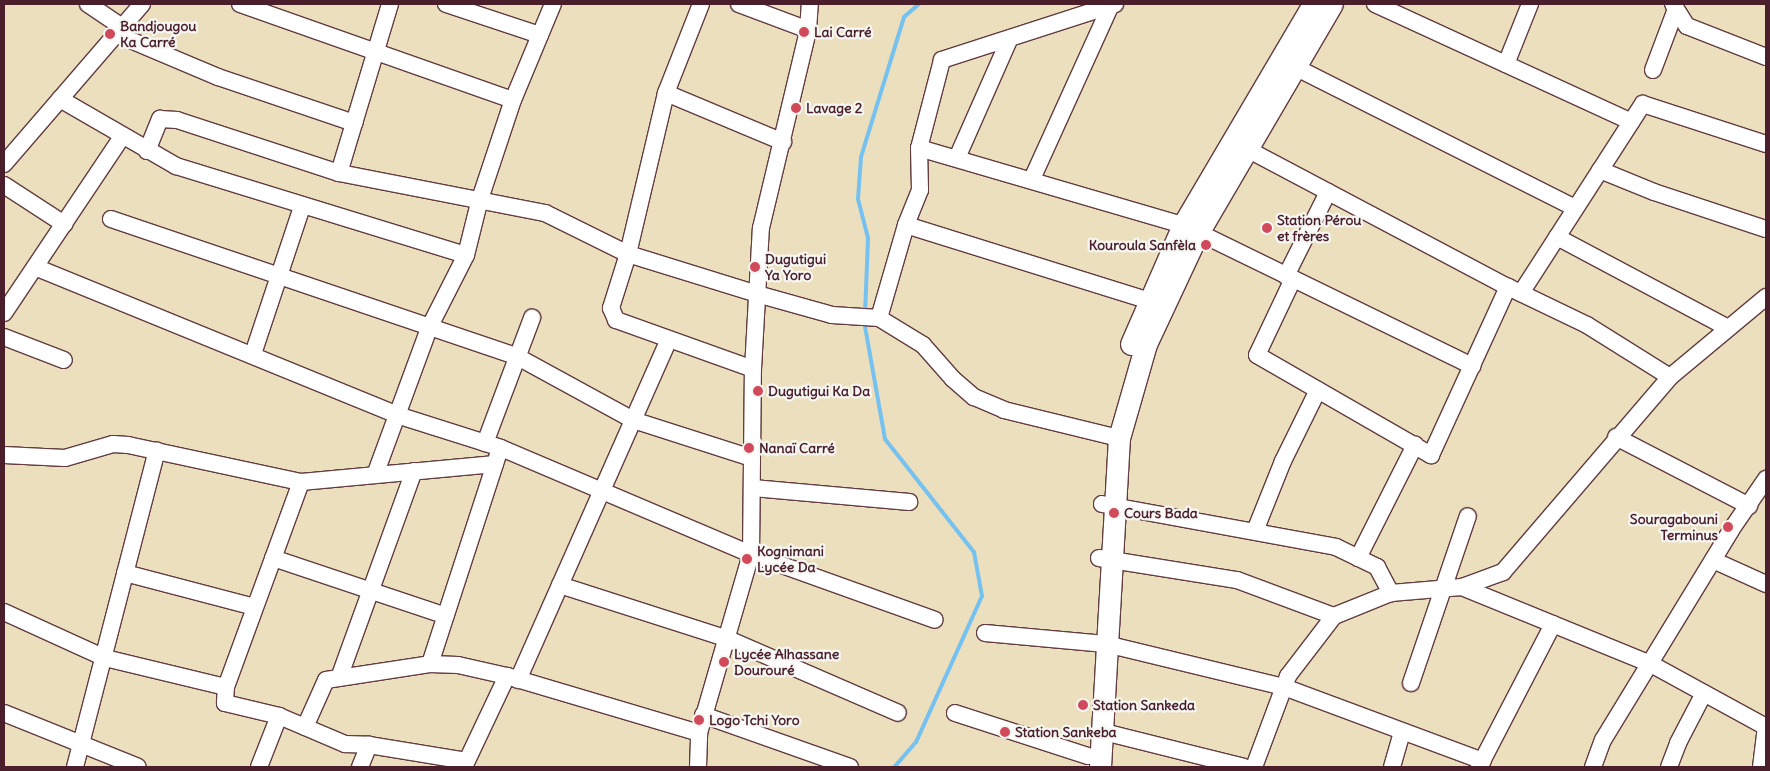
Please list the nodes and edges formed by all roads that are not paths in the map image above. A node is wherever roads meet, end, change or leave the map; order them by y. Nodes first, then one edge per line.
1 (88, 4) edge
2 (142, 4) edge
3 (240, 4) edge
4 (390, 4) edge
5 (446, 4) edge
6 (553, 4) edge
7 (701, 4) edge
8 (740, 4) edge
9 (810, 4) edge
10 (1314, 4) edge
11 (1332, 4) edge
12 (1375, 4) edge
13 (1530, 4) edge
14 (1113, 5) edge
15 (1674, 6) edge
16 (808, 30) junction
17 (119, 31) junction
18 (540, 35) junction
19 (1010, 38) junction
20 (376, 52) junction
21 (1766, 57) edge
22 (1288, 64) junction
23 (1506, 64) junction
24 (1653, 70) dead end
25 (666, 93) junction
26 (60, 99) junction
27 (514, 100) junction
28 (1631, 122) junction
29 (354, 124) junction
30 (122, 137) junction
31 (783, 142) junction
32 (1766, 144) edge
33 (919, 148) junction
34 (1247, 149) junction
35 (147, 151) junction
36 (957, 158) junction
37 (4, 164) edge
38 (1600, 170) junction
39 (339, 173) junction
40 (1032, 179) junction
41 (4, 185) edge
42 (1328, 192) junction
43 (480, 199) junction
44 (302, 207) junction
45 (1575, 208) junction
46 (111, 219) dead end
47 (64, 224) junction
48 (906, 226) junction
49 (1191, 229) junction
50 (1766, 229) edge
51 (1556, 237) junction
52 (628, 254) junction
53 (466, 255) junction
54 (35, 267) junction
55 (278, 278) junction
56 (1290, 278) junction
57 (1514, 290) junction
58 (757, 294) junction
59 (1766, 297) edge
60 (1155, 302) junction
61 (4, 313) edge
62 (532, 318) dead end
63 (879, 318) junction
64 (429, 328) junction
65 (1728, 328) junction
66 (4, 337) edge
67 (668, 340) junction
68 (253, 354) junction
69 (518, 357) junction
70 (64, 360) dead end
71 (1472, 366) junction
72 (753, 369) junction
73 (1670, 376) junction
74 (1318, 390) junction
75 (397, 415) junction
76 (633, 420) junction
77 (1113, 437) junction
78 (1616, 437) junction
79 (485, 443) junction
80 (1415, 445) junction
81 (501, 448) junction
82 (157, 450) junction
83 (4, 455) edge
84 (752, 458) junction
85 (495, 464) junction
86 (414, 472) junction
87 (374, 475) junction
88 (301, 482) junction
89 (753, 488) junction
90 (1764, 489) edge
91 (602, 490) junction
92 (909, 502) dead end
93 (1108, 504) junction
94 (1750, 506) junction
95 (1468, 516) dead end
96 (1255, 531) junction
97 (751, 554) junction
98 (273, 558) junction
99 (1358, 558) junction
100 (1105, 559) junction
101 (1713, 560) junction
102 (125, 573) junction
103 (1766, 584) edge
104 (560, 585) junction
105 (1462, 587) junction
106 (1443, 589) junction
107 (371, 591) junction
108 (1391, 593) junction
109 (255, 608) junction
110 (4, 612) edge
111 (446, 616) junction
112 (1334, 616) junction
113 (935, 620) dead end
114 (1553, 624) junction
115 (985, 633) dead end
116 (728, 639) junction
117 (1100, 644) junction
118 (105, 658) junction
119 (430, 664) junction
120 (1651, 664) junction
121 (339, 678) junction
122 (513, 678) junction
123 (1411, 683) dead end
124 (1284, 687) junction
125 (226, 688) junction
126 (1704, 693) junction
127 (4, 712) edge
128 (955, 712) dead end
129 (898, 713) dead end
130 (704, 715) junction
131 (279, 716) junction
132 (1766, 726) edge
133 (305, 727) junction
134 (1100, 731) junction
135 (1402, 731) junction
136 (699, 733) junction
137 (82, 744) junction
138 (369, 745) junction
139 (465, 764) edge
140 (1092, 764) edge
141 (1481, 764) edge
142 (75, 767) edge
143 (138, 767) edge
144 (259, 767) edge
145 (360, 767) edge
146 (698, 767) edge
147 (850, 767) edge
148 (1244, 767) edge
149 (1254, 767) edge
150 (1392, 767) edge
151 (1593, 767) edge
152 (1669, 767) edge
153 (1761, 767) edge

1 - 17 street
2 - 17 street
3 - 20 street
4 - 20 street
5 - 18 street
6 - 18 street
7 - 25 street
8 - 16 street
9 - 16 street
10 - 22 main road
11 - 22 main road
12 - 23 street
13 - 23 street
14 - 19 street
14 - 40 street
15 - 21 street
15 - 24 street
16 - 31 street
17 - 26 street
17 - 29 street
18 - 27 street
19 - 33 street
19 - 36 street
20 - 27 street
20 - 29 street
22 - 34 main road
22 - 45 street
22 - 49 main road
23 - 28 street
25 - 31 street
25 - 52 street
26 - 30 street
26 - 37 street
27 - 43 street
28 - 32 street
28 - 38 street
29 - 39 street
30 - 35 street
30 - 47 street
31 - 58 street
33 - 36 street
33 - 48 street
34 - 42 street
34 - 49 main road
35 - 39 street
35 - 44 street
36 - 40 street
38 - 45 street
38 - 50 street
39 - 43 street
40 - 49 street
41 - 47 street
42 - 56 street
42 - 57 street
43 - 52 street
43 - 53 street
44 - 53 street
44 - 55 street
45 - 51 street
46 - 55 street
47 - 54 street
48 - 60 street
48 - 63 street
49 - 56 street
49 - 60 main road
51 - 57 street
51 - 65 street
52 - 58 street
52 - 67 street
53 - 64 street
54 - 61 street
54 - 68 street
55 - 64 street
55 - 68 street
56 - 71 street
56 - 74 street
57 - 71 street
57 - 73 street
58 - 63 street
58 - 72 street
59 - 65 street
60 - 77 main road
62 - 69 street
63 - 77 street
64 - 69 street
64 - 75 street
65 - 73 street
66 - 70 street
67 - 72 street
67 - 76 street
68 - 75 street
69 - 76 street
69 - 79 street
71 - 80 street
72 - 84 street
73 - 78 street
74 - 80 street
74 - 96 street
75 - 79 street
75 - 87 street
76 - 84 street
76 - 91 street
77 - 93 main road
78 - 94 street
78 - 105 street
79 - 81 street
80 - 99 street
81 - 85 street
81 - 91 street
82 - 83 street
82 - 88 street
82 - 102 street
84 - 89 street
85 - 86 street
85 - 111 street
86 - 87 street
86 - 107 street
87 - 88 street
88 - 98 street
89 - 92 street
89 - 97 street
90 - 94 street
91 - 97 street
91 - 104 street
93 - 96 street
93 - 100 main road
94 - 101 street
95 - 106 street
96 - 99 street
97 - 113 street
97 - 116 street
98 - 107 street
98 - 109 street
99 - 108 street
100 - 112 street
100 - 117 main road
101 - 103 street
101 - 120 street
102 - 109 street
102 - 118 street
104 - 116 street
104 - 122 street
105 - 106 street
105 - 114 street
106 - 108 street
106 - 123 street
107 - 111 street
107 - 121 street
108 - 112 street
109 - 125 street
110 - 118 street
111 - 119 street
112 - 124 street
114 - 120 street
114 - 141 street
115 - 117 street
116 - 129 street
116 - 130 street
117 - 124 street
117 - 134 main road
117 - 140 main road
118 - 125 street
118 - 137 street
119 - 121 street
119 - 122 street
120 - 126 street
120 - 151 street
121 - 133 street
122 - 136 street
122 - 139 street
124 - 135 street
124 - 149 street
125 - 131 street
126 - 132 street
126 - 152 street
127 - 137 street
128 - 140 street
130 - 136 street
130 - 147 street
131 - 133 street
131 - 144 street
132 - 153 street
133 - 138 street
134 - 140 main road
134 - 148 street
135 - 141 street
135 - 150 street
136 - 146 street
137 - 142 street
137 - 143 street
138 - 139 street
138 - 145 street

